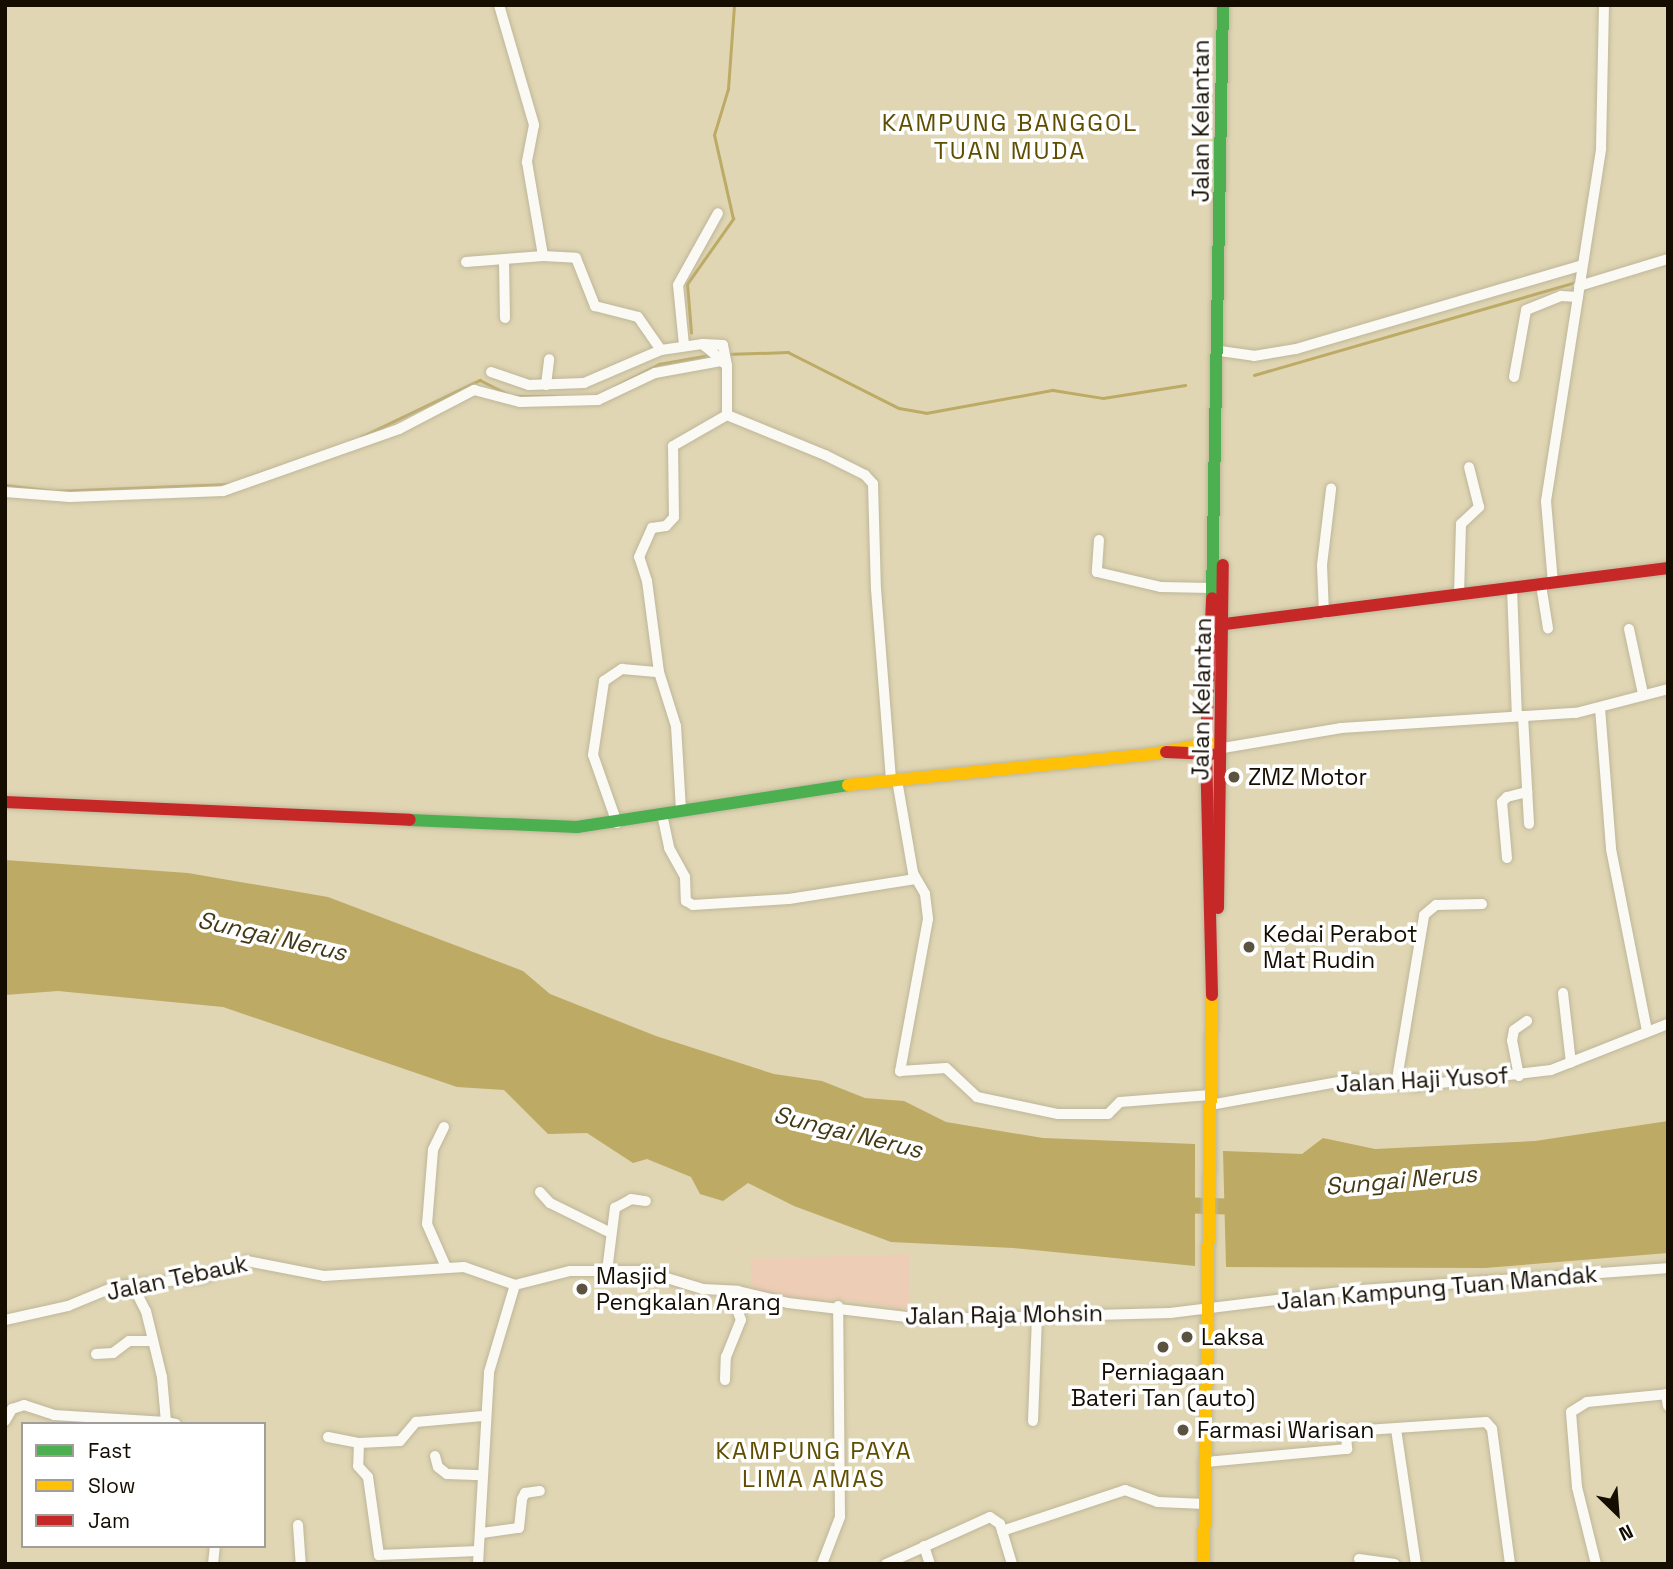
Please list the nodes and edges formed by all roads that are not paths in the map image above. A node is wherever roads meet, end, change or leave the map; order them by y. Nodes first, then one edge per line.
1 (499, 5) edge
2 (1223, 5) edge
3 (1604, 5) edge
4 (718, 214) dead end
5 (543, 256) junction
6 (1668, 260) edge
7 (504, 261) junction
8 (466, 262) dead end
9 (1580, 281) junction
10 (505, 318) dead end
11 (684, 345) junction
12 (661, 350) junction
13 (1220, 351) junction
14 (718, 355) junction
15 (549, 359) dead end
16 (491, 372) dead end
17 (1514, 377) dead end
18 (546, 385) junction
19 (727, 415) junction
20 (1218, 446) junction
21 (1469, 467) dead end
22 (1331, 489) dead end
23 (5, 492) edge
24 (1099, 540) dead end
25 (1668, 568) edge
26 (1547, 584) junction
27 (1212, 588) junction
28 (1512, 588) junction
29 (1459, 595) junction
30 (1324, 612) junction
31 (1224, 624) junction
32 (1209, 626) junction
33 (1548, 628) dead end
34 (1629, 629) dead end
35 (659, 671) junction
36 (1668, 689) edge
37 (1643, 694) junction
38 (1600, 708) junction
39 (1520, 716) junction
40 (1223, 748) junction
41 (1206, 749) junction
42 (894, 780) junction
43 (1527, 792) junction
44 (5, 802) edge
45 (681, 810) junction
46 (662, 814) junction
47 (617, 823) junction
48 (1530, 824) dead end
49 (1507, 858) dead end
50 (915, 879) junction
51 (1482, 904) dead end
52 (1212, 952) junction
53 (1563, 993) dead end
54 (1527, 1021) dead end
55 (1668, 1024) edge
56 (1647, 1030) junction
57 (1571, 1063) junction
58 (1519, 1076) junction
59 (1396, 1085) junction
60 (1210, 1100) junction
61 (444, 1127) dead end
62 (540, 1192) dead end
63 (646, 1201) dead end
64 (611, 1233) junction
65 (446, 1267) junction
66 (1668, 1268) edge
67 (607, 1271) junction
68 (132, 1284) junction
69 (515, 1285) junction
70 (730, 1291) junction
71 (838, 1306) junction
72 (1207, 1307) junction
73 (1037, 1315) junction
74 (5, 1320) edge
75 (151, 1341) junction
76 (96, 1354) dead end
77 (725, 1380) dead end
78 (1667, 1394) edge
79 (1668, 1406) edge
80 (483, 1416) junction
81 (5, 1420) edge
82 (106, 1421) edge
83 (1032, 1421) dead end
84 (138, 1422) edge
85 (171, 1422) edge
86 (1396, 1429) junction
87 (328, 1437) dead end
88 (359, 1443) junction
89 (435, 1456) dead end
90 (1206, 1461) junction
91 (482, 1475) junction
92 (540, 1490) dead end
93 (1205, 1504) junction
94 (298, 1525) dead end
95 (1002, 1531) junction
96 (481, 1533) junction
97 (924, 1546) junction
98 (478, 1551) junction
99 (1359, 1559) dead end
100 (301, 1564) edge
101 (478, 1564) edge
102 (822, 1564) edge
103 (886, 1564) edge
104 (930, 1564) edge
105 (1012, 1564) edge
106 (1204, 1564) edge
107 (1395, 1564) edge
108 (1416, 1564) edge
109 (1510, 1564) edge
110 (1596, 1564) edge

1 - 5 street
2 - 13 main road, Jalan Kelantan
3 - 9 street
4 - 11 street
5 - 7 street
5 - 12 street
6 - 9 street
7 - 8 street
7 - 10 street
9 - 13 street
9 - 17 street
9 - 26 street
11 - 12 street
11 - 14 street
12 - 18 street
13 - 20 main road, Jalan Kelantan
14 - 19 street
14 - 23 street
15 - 18 street
16 - 18 street
19 - 35 street
19 - 42 street
20 - 27 main road, Jalan Kelantan
20 - 31 main road, Jalan Kelantan
21 - 29 street
22 - 30 street
24 - 27 street
25 - 26 main road
26 - 28 main road
26 - 33 street
27 - 32 main road, Jalan Kelantan
28 - 29 main road
28 - 39 street
29 - 30 main road
30 - 31 main road
31 - 32 main road
31 - 40 main road, Jalan Kelantan
32 - 41 main road, Jalan Kelantan
34 - 37 street
35 - 45 street
35 - 47 street
36 - 37 street
37 - 38 street
38 - 39 street
38 - 56 street
39 - 40 street
39 - 43 street
40 - 41 main road
40 - 52 main road, Jalan Kelantan
41 - 42 main road
41 - 52 main road, Jalan Kelantan
42 - 45 main road
42 - 50 street
43 - 48 street
43 - 49 street
44 - 47 main road
45 - 46 main road
46 - 47 main road
46 - 50 street
50 - 60 street, Jalan Haji Yusof
51 - 59 street
52 - 60 main road, Jalan Kelantan
53 - 57 street
54 - 58 street
55 - 56 street, Jalan Haji Yusof
56 - 57 street, Jalan Haji Yusof
57 - 58 street, Jalan Haji Yusof
58 - 59 street, Jalan Haji Yusof
59 - 60 street, Jalan Haji Yusof
60 - 72 main road, Jalan Kelantan
61 - 65 street
62 - 64 street
63 - 64 street
64 - 67 street
65 - 68 street, Jalan Tebauk
65 - 69 street, Jalan Tebauk
66 - 72 street, Jalan Kampung Tuan Mandak
67 - 69 street, Jalan Raja Mohsin
67 - 70 street, Jalan Raja Mohsin
68 - 74 street, Jalan Tebauk
68 - 75 street
69 - 80 street
70 - 71 street, Jalan Raja Mohsin
70 - 77 street
71 - 73 street, Jalan Raja Mohsin
71 - 102 street
72 - 73 street, Jalan Raja Mohsin
72 - 90 main road, Jalan Kelantan
73 - 83 street
75 - 76 street
75 - 85 street
78 - 79 street
78 - 110 street
80 - 88 street
80 - 91 street
81 - 82 street
82 - 84 street
86 - 90 street
86 - 108 street
86 - 109 street
87 - 88 street
88 - 98 street
89 - 91 street
90 - 93 main road, Jalan Kelantan
91 - 96 street
92 - 96 street
93 - 95 street
93 - 106 main road, Jalan Kelantan
94 - 100 street
95 - 97 street
95 - 105 street
96 - 98 street
97 - 103 street
97 - 104 street
98 - 101 street
99 - 107 street

